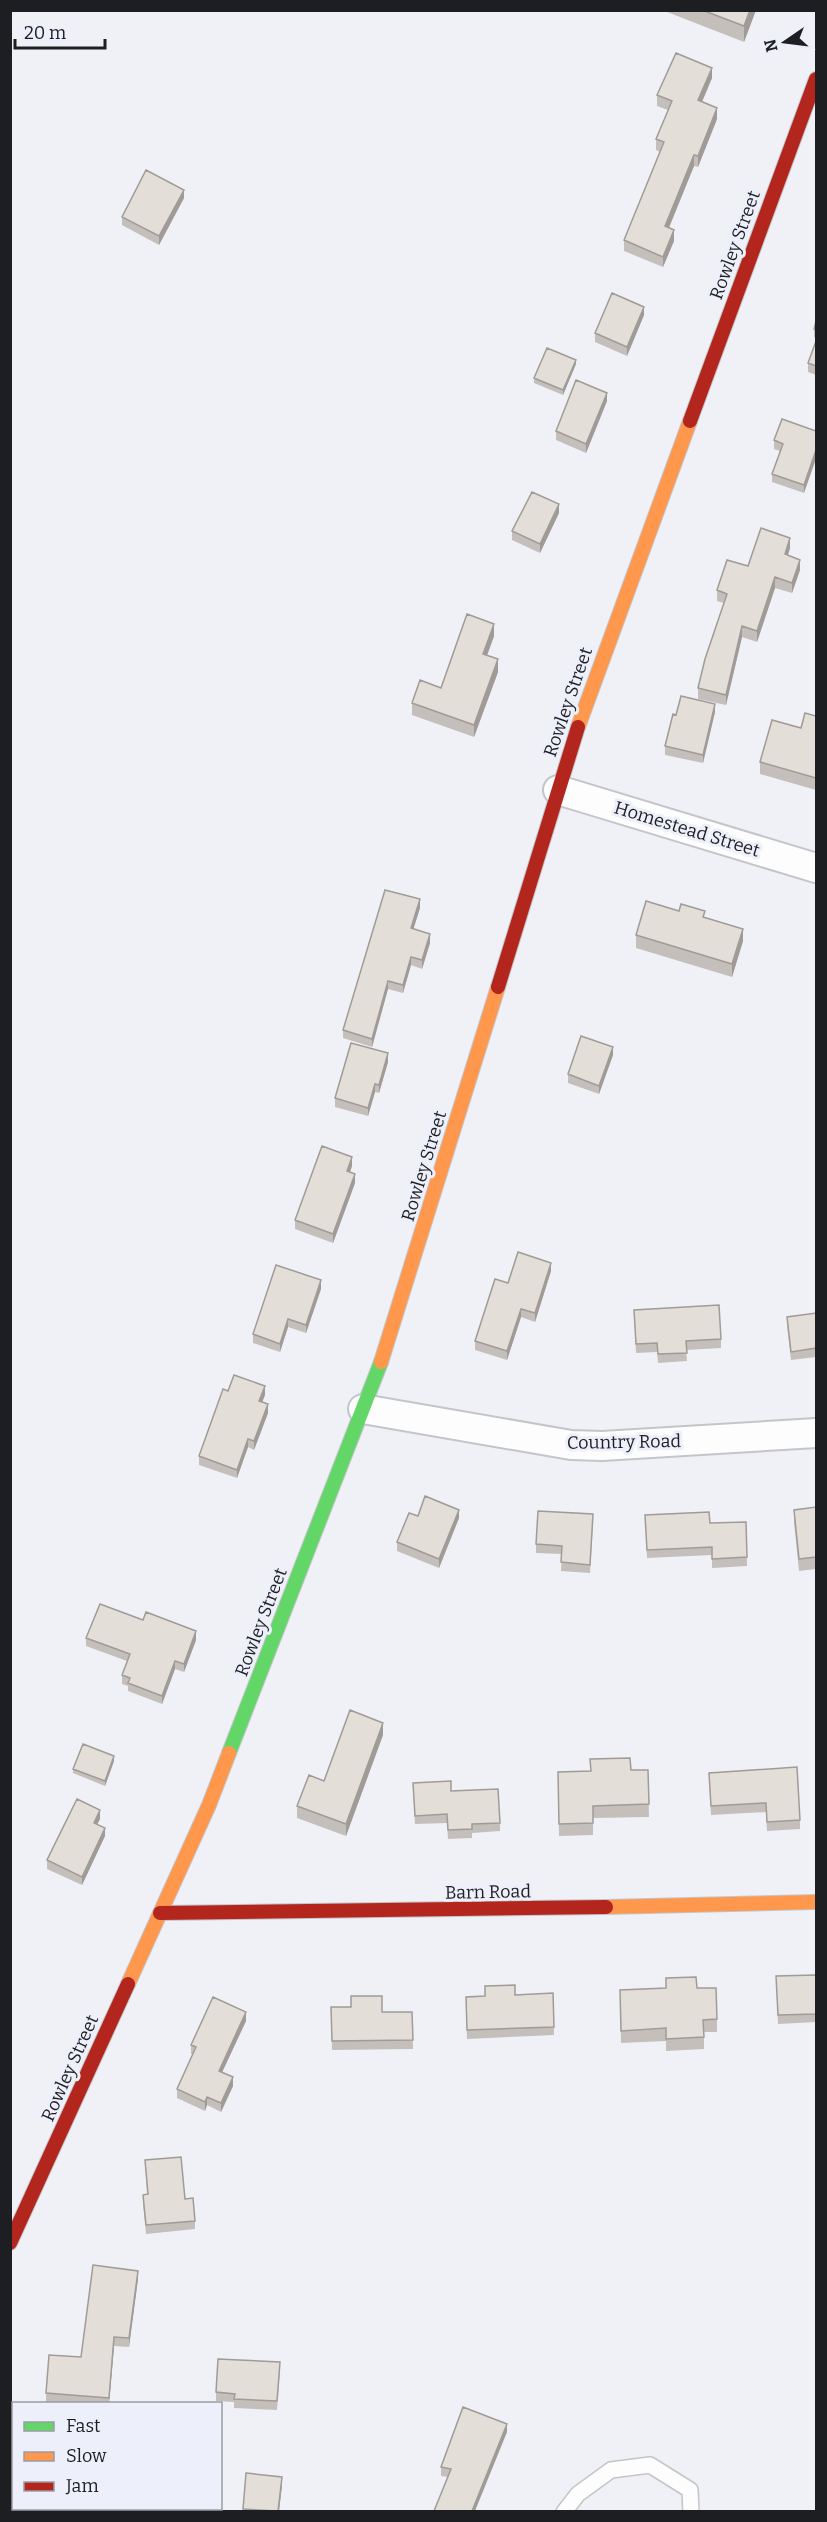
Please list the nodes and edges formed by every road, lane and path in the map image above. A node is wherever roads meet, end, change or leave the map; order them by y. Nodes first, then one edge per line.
1 (816, 79) edge
2 (558, 790) junction
3 (816, 868) edge
4 (363, 1409) junction
5 (816, 1433) edge
6 (816, 1902) edge
7 (160, 1913) junction
8 (10, 2243) edge
9 (564, 2511) edge
10 (691, 2511) edge

1 - 2 street, Rowley Street
2 - 3 street, Homestead Street
2 - 4 street, Rowley Street
4 - 5 street, Country Road
4 - 7 street, Rowley Street
6 - 7 street, Barn Road
7 - 8 street, Rowley Street
9 - 10 lane

